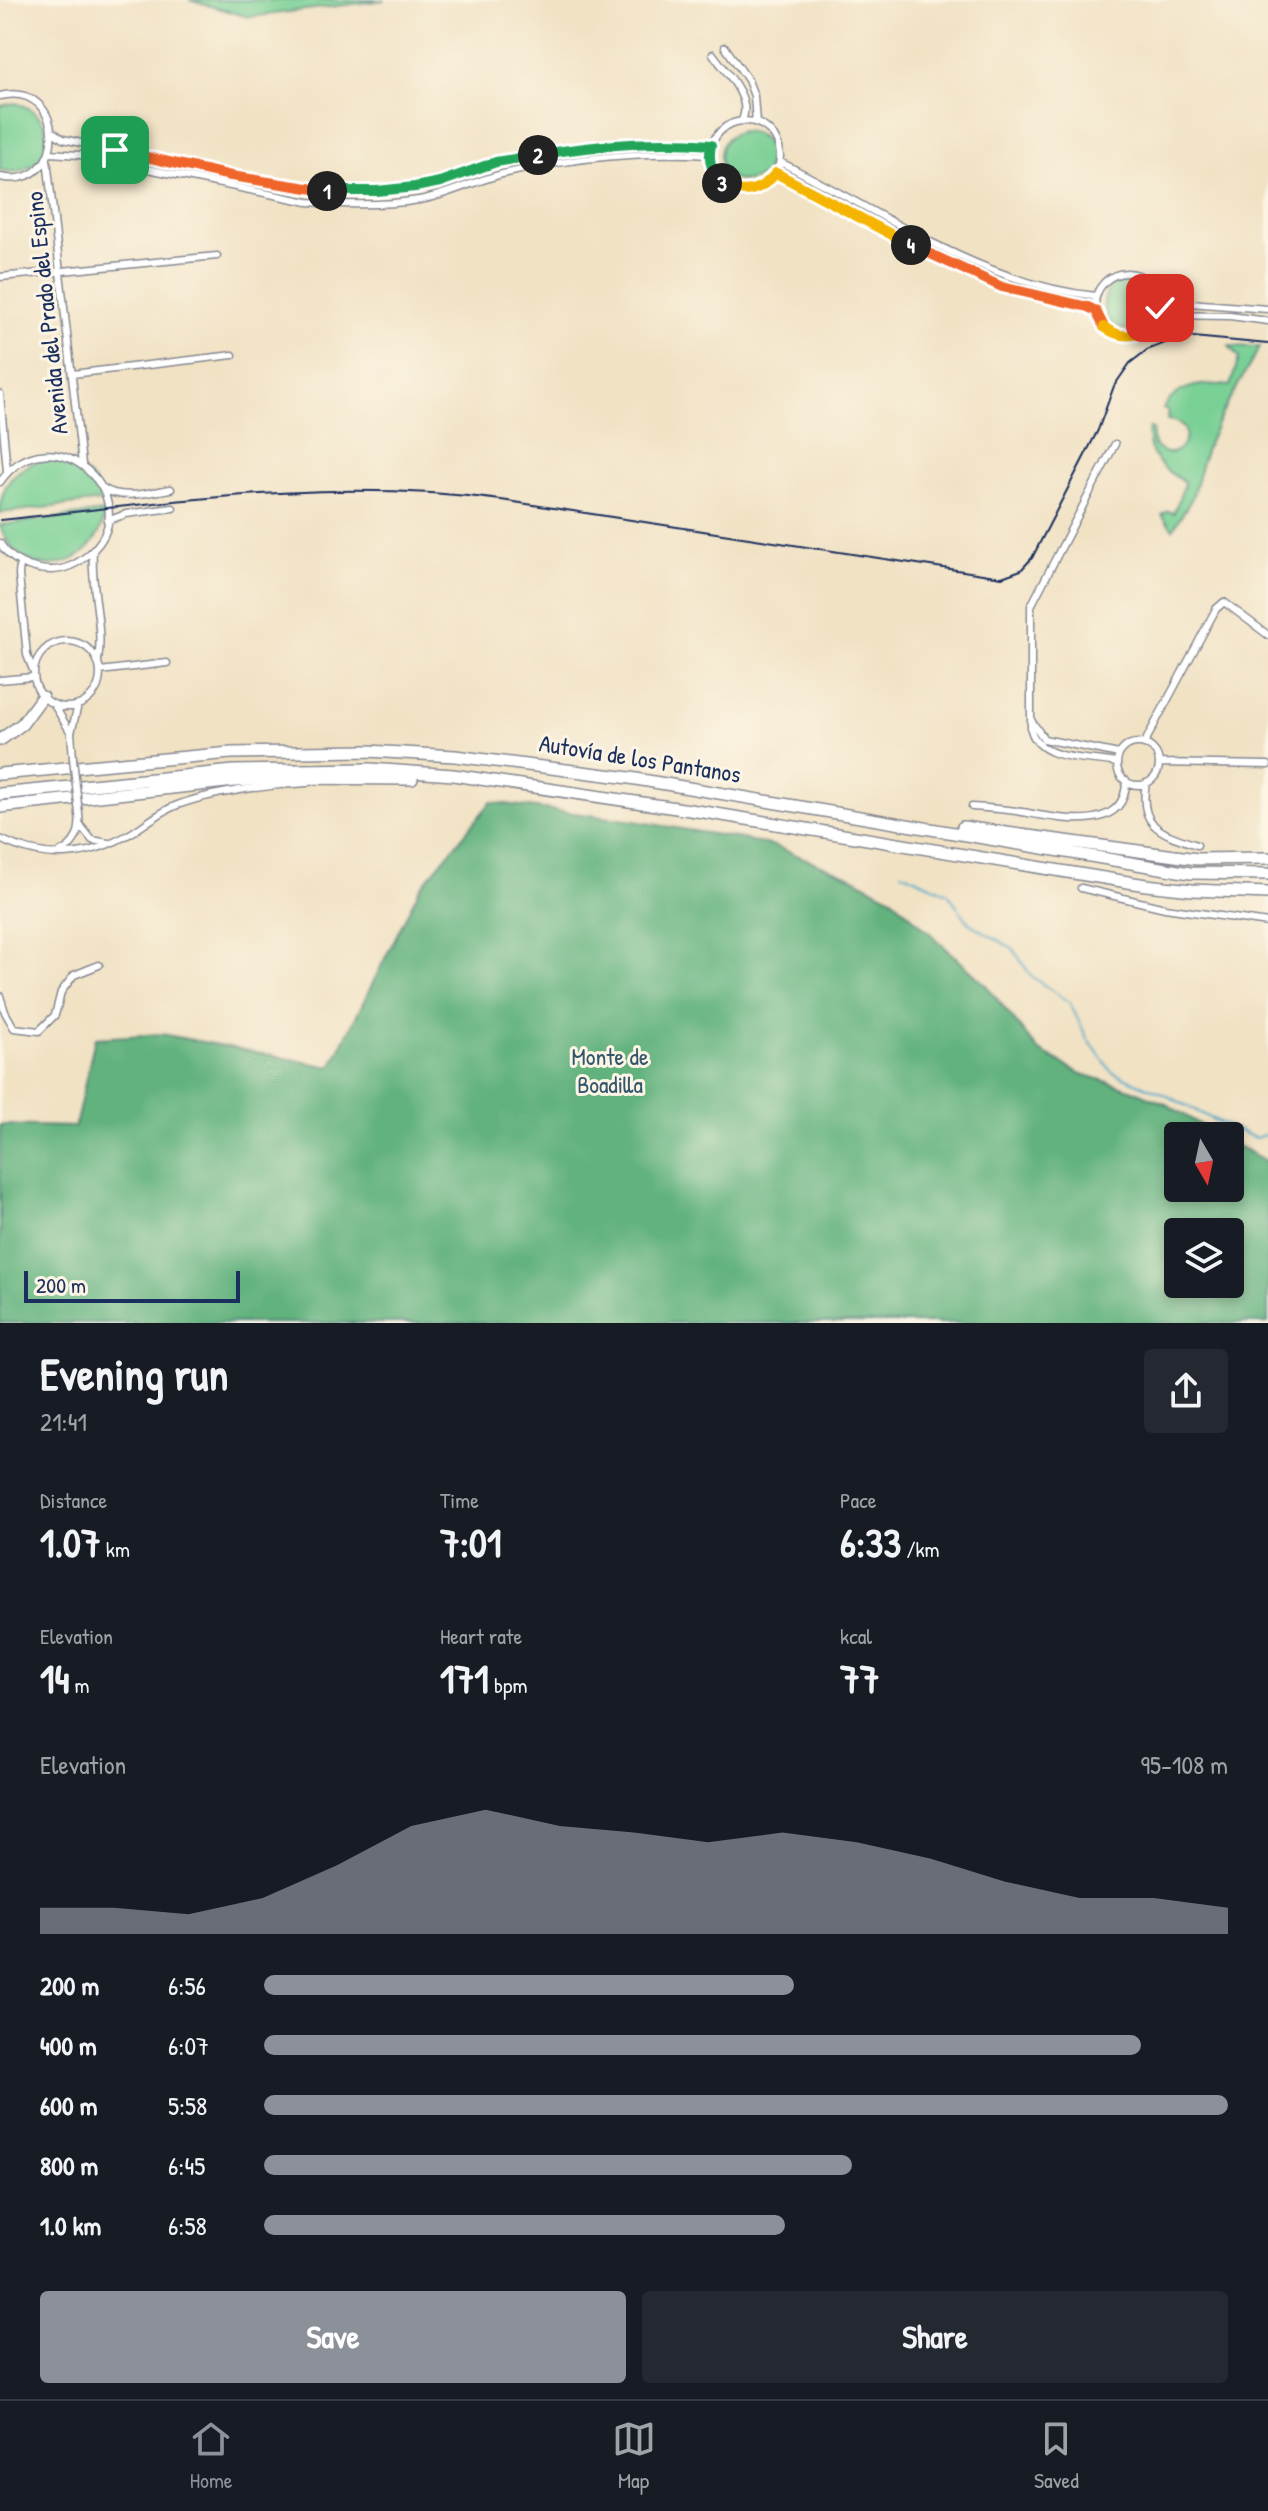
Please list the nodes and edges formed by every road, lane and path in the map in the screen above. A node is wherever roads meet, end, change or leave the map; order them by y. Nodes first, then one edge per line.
1 (725, 47) dead end
2 (713, 54) dead end
3 (0, 96) edge
4 (742, 120) junction
5 (756, 122) junction
6 (53, 132) junction
7 (711, 145) junction
8 (709, 155) junction
9 (48, 156) junction
10 (780, 162) junction
11 (776, 173) junction
12 (0, 177) edge
13 (217, 256) dead end
14 (61, 270) junction
15 (0, 277) edge
16 (1096, 296) junction
17 (1159, 297) junction
18 (1268, 309) edge
19 (1096, 311) junction
20 (1158, 315) junction
21 (1268, 321) edge
22 (233, 355) dead end
23 (72, 374) junction
24 (0, 394) edge
25 (1115, 444) dead end
26 (82, 464) junction
27 (7, 471) junction
28 (0, 482) edge
29 (103, 488) junction
30 (171, 489) dead end
31 (173, 508) dead end
32 (107, 521) junction
33 (0, 543) edge
34 (93, 551) junction
35 (20, 563) junction
36 (1268, 635) edge
37 (98, 661) junction
38 (167, 663) dead end
39 (100, 671) junction
40 (33, 673) junction
41 (0, 680) edge
42 (42, 697) junction
43 (54, 705) junction
44 (78, 705) junction
45 (1031, 720) junction
46 (71, 733) junction
47 (0, 740) edge
48 (1144, 744) junction
49 (1119, 754) junction
50 (1117, 763) junction
51 (1159, 763) junction
52 (1268, 765) edge
53 (0, 774) edge
54 (468, 777) junction
55 (370, 779) junction
56 (1126, 780) junction
57 (1146, 783) junction
58 (0, 794) edge
59 (0, 807) edge
60 (972, 807) dead end
61 (910, 824) junction
62 (80, 825) junction
63 (0, 839) edge
64 (112, 843) junction
65 (1197, 845) dead end
66 (53, 855) junction
67 (1268, 858) edge
68 (1268, 874) edge
69 (1081, 888) dead end
70 (1268, 893) edge
71 (1268, 923) edge
72 (99, 965) dead end
73 (0, 996) edge

1 - 5 street
2 - 4 street
3 - 6 street
4 - 5 street
4 - 7 street
5 - 10 street
6 - 7 street
6 - 9 street, Avenida del Prado del Espino
7 - 8 street
8 - 9 street
8 - 11 street
9 - 12 street
9 - 14 street, Avenida del Prado del Espino
10 - 11 street
10 - 16 street
11 - 19 street
13 - 14 street
14 - 15 street
14 - 23 street, Avenida del Prado del Espino
16 - 17 street
16 - 19 street
17 - 18 street
17 - 20 street
19 - 20 street
20 - 21 street
22 - 23 street
23 - 26 street, Avenida del Prado del Espino
24 - 27 street
25 - 45 street
26 - 27 street
26 - 29 street
27 - 28 street
29 - 30 street
29 - 32 street
31 - 32 street
32 - 34 street
33 - 35 street
34 - 35 street
34 - 37 street
35 - 40 street
36 - 48 street
37 - 39 street
37 - 40 street
38 - 39 street
39 - 44 street
40 - 41 street
40 - 42 street
42 - 43 street
42 - 47 highway
43 - 44 street
43 - 46 street
44 - 46 street
45 - 49 street
45 - 50 street
46 - 62 street, bridge
48 - 49 street
48 - 51 street
49 - 50 street
50 - 56 street
51 - 52 street
51 - 57 street
53 - 61 highway, Autovía de los Pantanos
54 - 55 highway
54 - 58 highway, Autovía de los Pantanos
54 - 70 highway, Autovía de los Pantanos
55 - 59 highway
55 - 64 street
56 - 57 street
56 - 60 street
57 - 65 street
61 - 67 highway
61 - 68 highway, Autovía de los Pantanos
62 - 64 street
62 - 66 street
63 - 66 street
64 - 66 street
69 - 71 street
72 - 73 street

